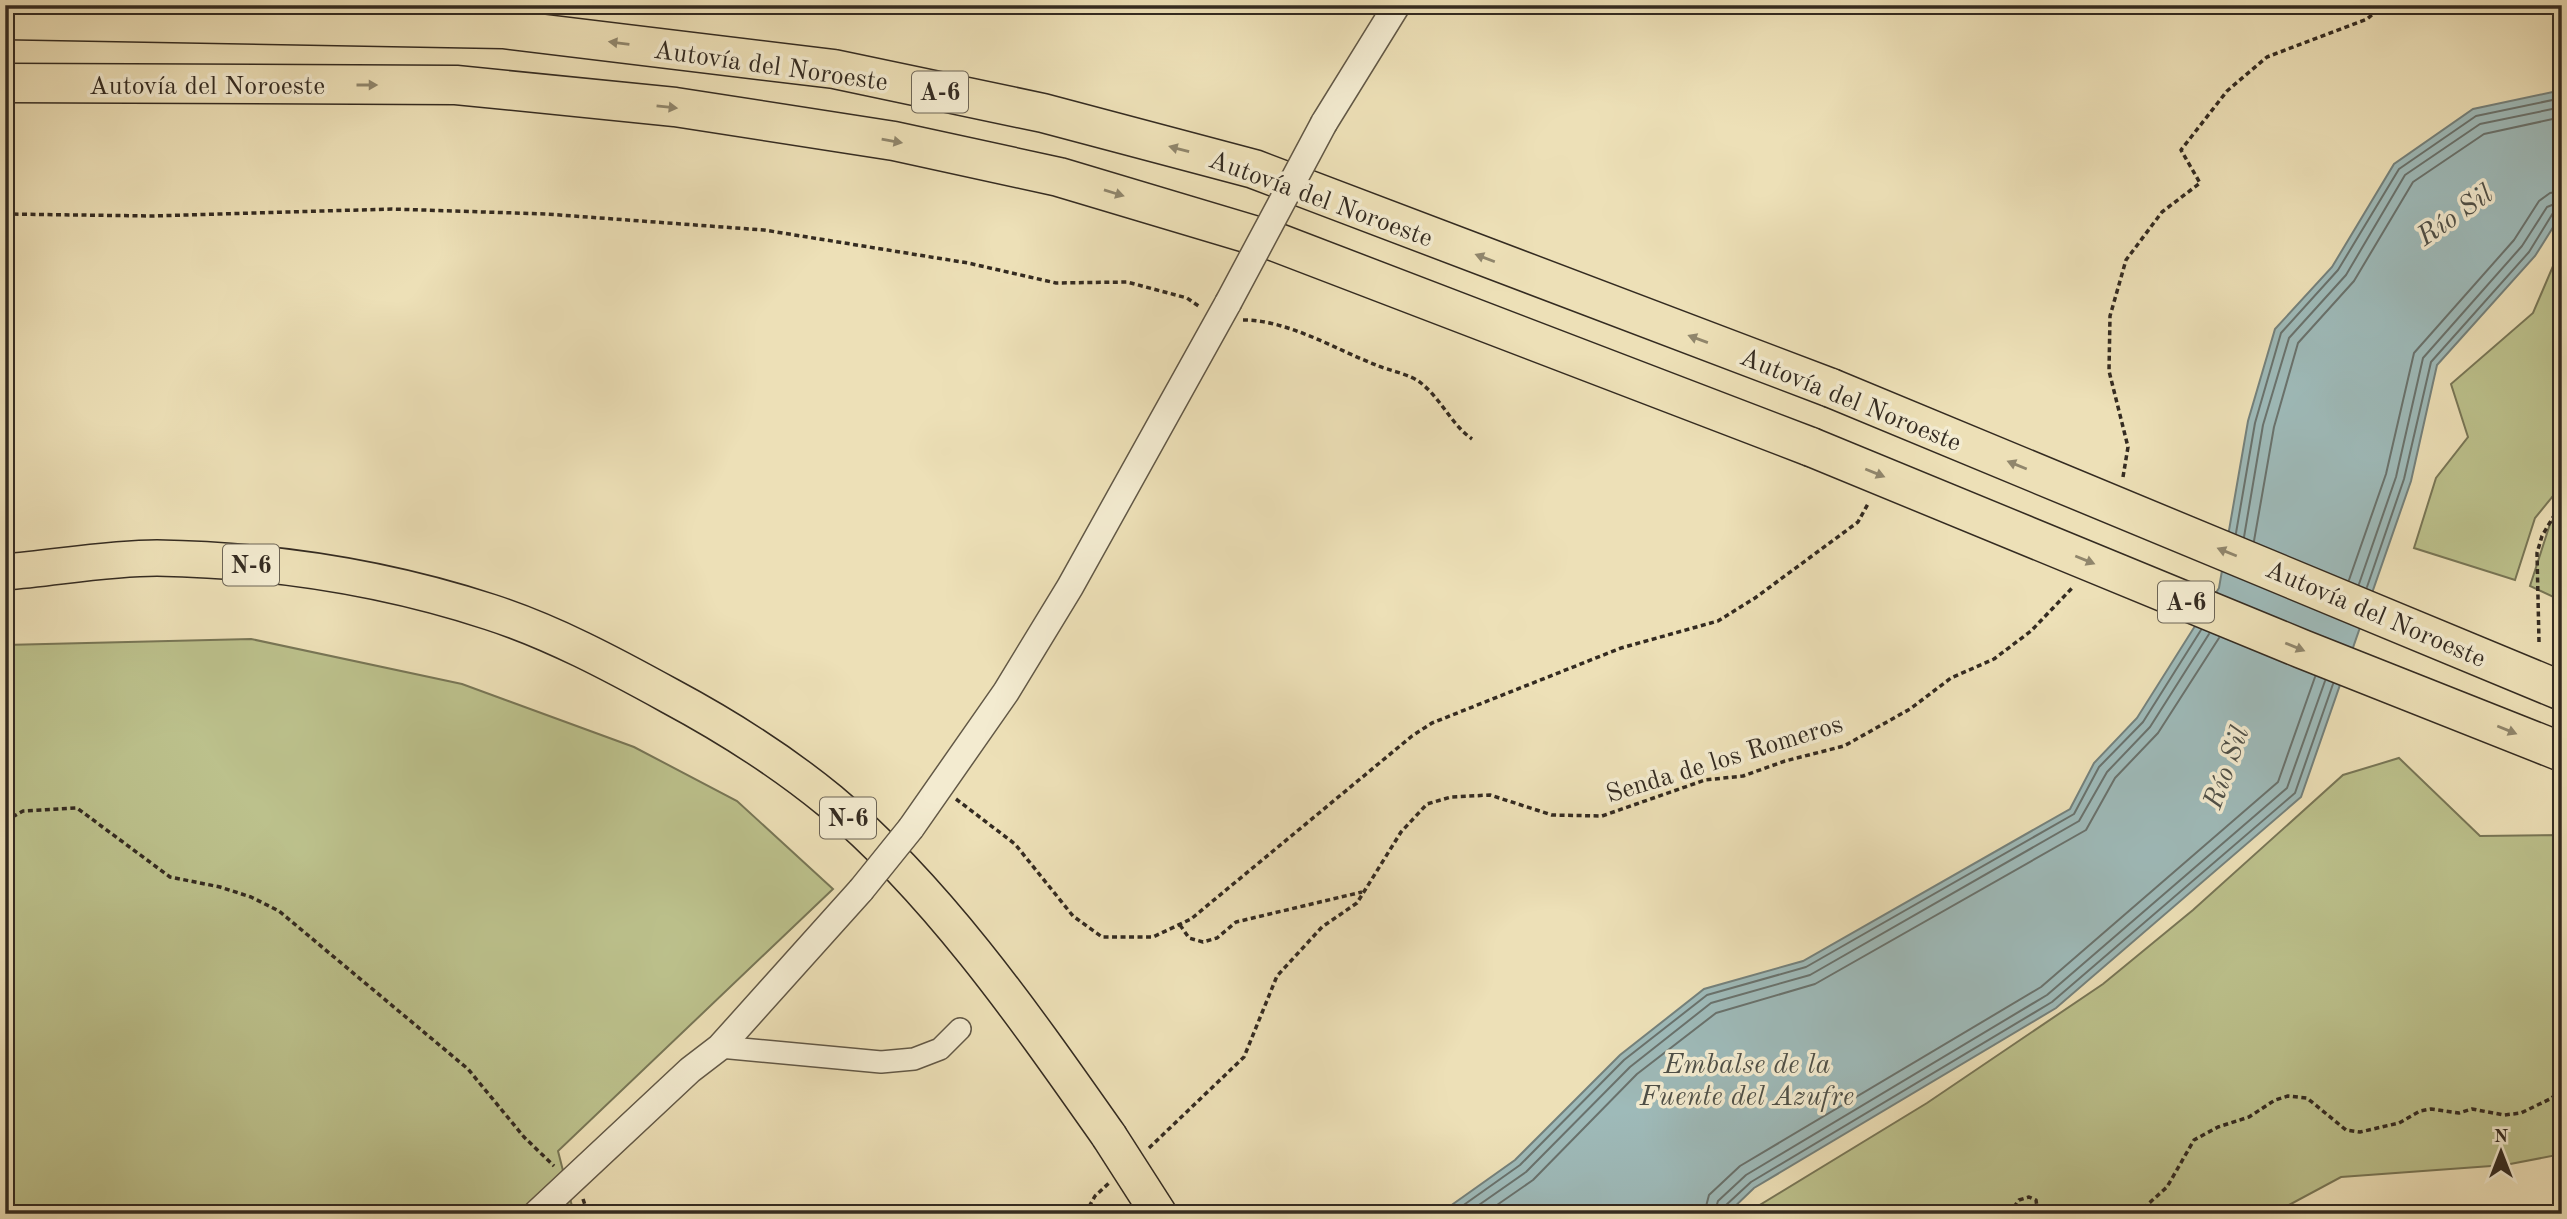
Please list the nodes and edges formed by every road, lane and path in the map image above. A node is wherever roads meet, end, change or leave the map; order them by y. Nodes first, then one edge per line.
1 (1397, 5) edge
2 (2384, 5) edge
3 (5, 19) edge
4 (5, 83) edge
5 (5, 214) edge
6 (1224, 312) junction
7 (1472, 439) dead end
8 (2121, 487) dead end
9 (1873, 495) dead end
10 (2562, 502) edge
11 (5, 572) edge
12 (2080, 579) dead end
13 (2539, 642) dead end
14 (2562, 691) edge
15 (2562, 752) edge
16 (940, 788) junction
17 (5, 821) edge
18 (1363, 892) junction
19 (1180, 925) junction
20 (960, 1029) dead end
21 (720, 1047) junction
22 (2562, 1059) edge
23 (1146, 1150) dead end
24 (574, 1178) junction
25 (1115, 1178) dead end
26 (2562, 1205) edge
27 (536, 1214) edge
28 (1085, 1214) edge
29 (1159, 1214) edge
30 (2009, 1214) edge
31 (2038, 1214) edge
32 (2137, 1214) edge
33 (2537, 1214) edge

1 - 6 street, bridge
2 - 8 path
14 -> 3 highway, Autovía del Noroeste / A-6, bridge
4 -> 15 highway, Autovía del Noroeste / A-6, bridge
5 - 6 path
6 - 7 path
6 - 16 street
9 - 19 path
10 - 13 path
11 - 29 highway, N-6, bridge
12 - 18 path, Senda de los Romeros
16 - 19 path
16 - 21 street, bridge
17 - 24 path
18 - 19 path
18 - 23 path, Senda de los Romeros
20 - 21 street
21 - 24 street
22 - 32 path
24 - 27 street
25 - 28 path
26 - 33 path
30 - 31 path

